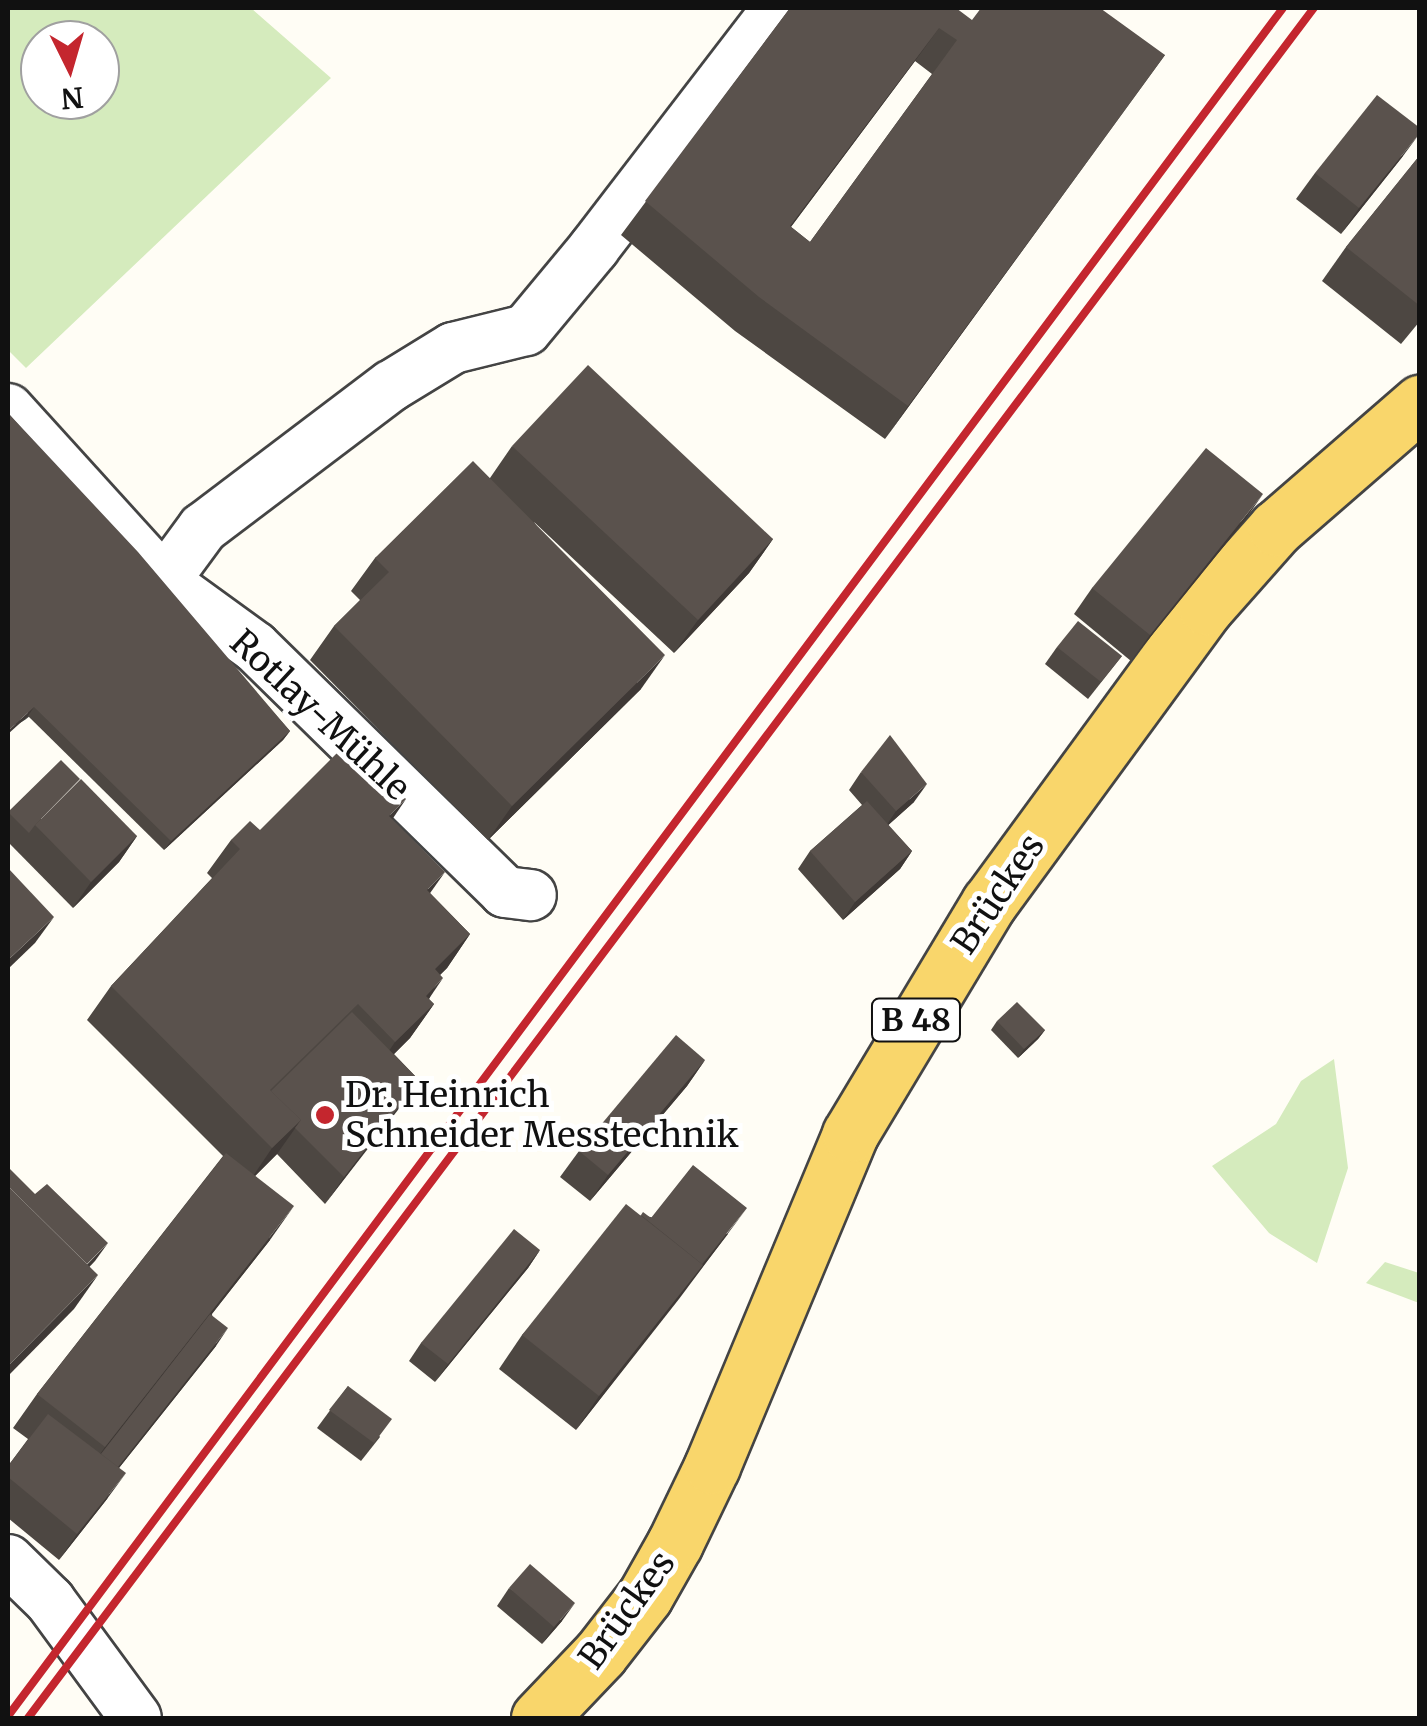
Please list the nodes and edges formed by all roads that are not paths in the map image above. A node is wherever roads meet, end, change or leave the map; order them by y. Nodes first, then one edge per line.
1 (778, 8) edge
2 (1420, 403) edge
3 (8, 409) edge
4 (164, 581) junction
5 (8, 698) edge
6 (531, 895) dead end
7 (8, 1560) edge
8 (136, 1718) edge
9 (538, 1718) edge

1 - 4 street
2 - 9 main road, Brückes / B 48
3 - 4 street, Rotlay-Mühle
4 - 5 street
4 - 6 street, Rotlay-Mühle
7 - 8 street

